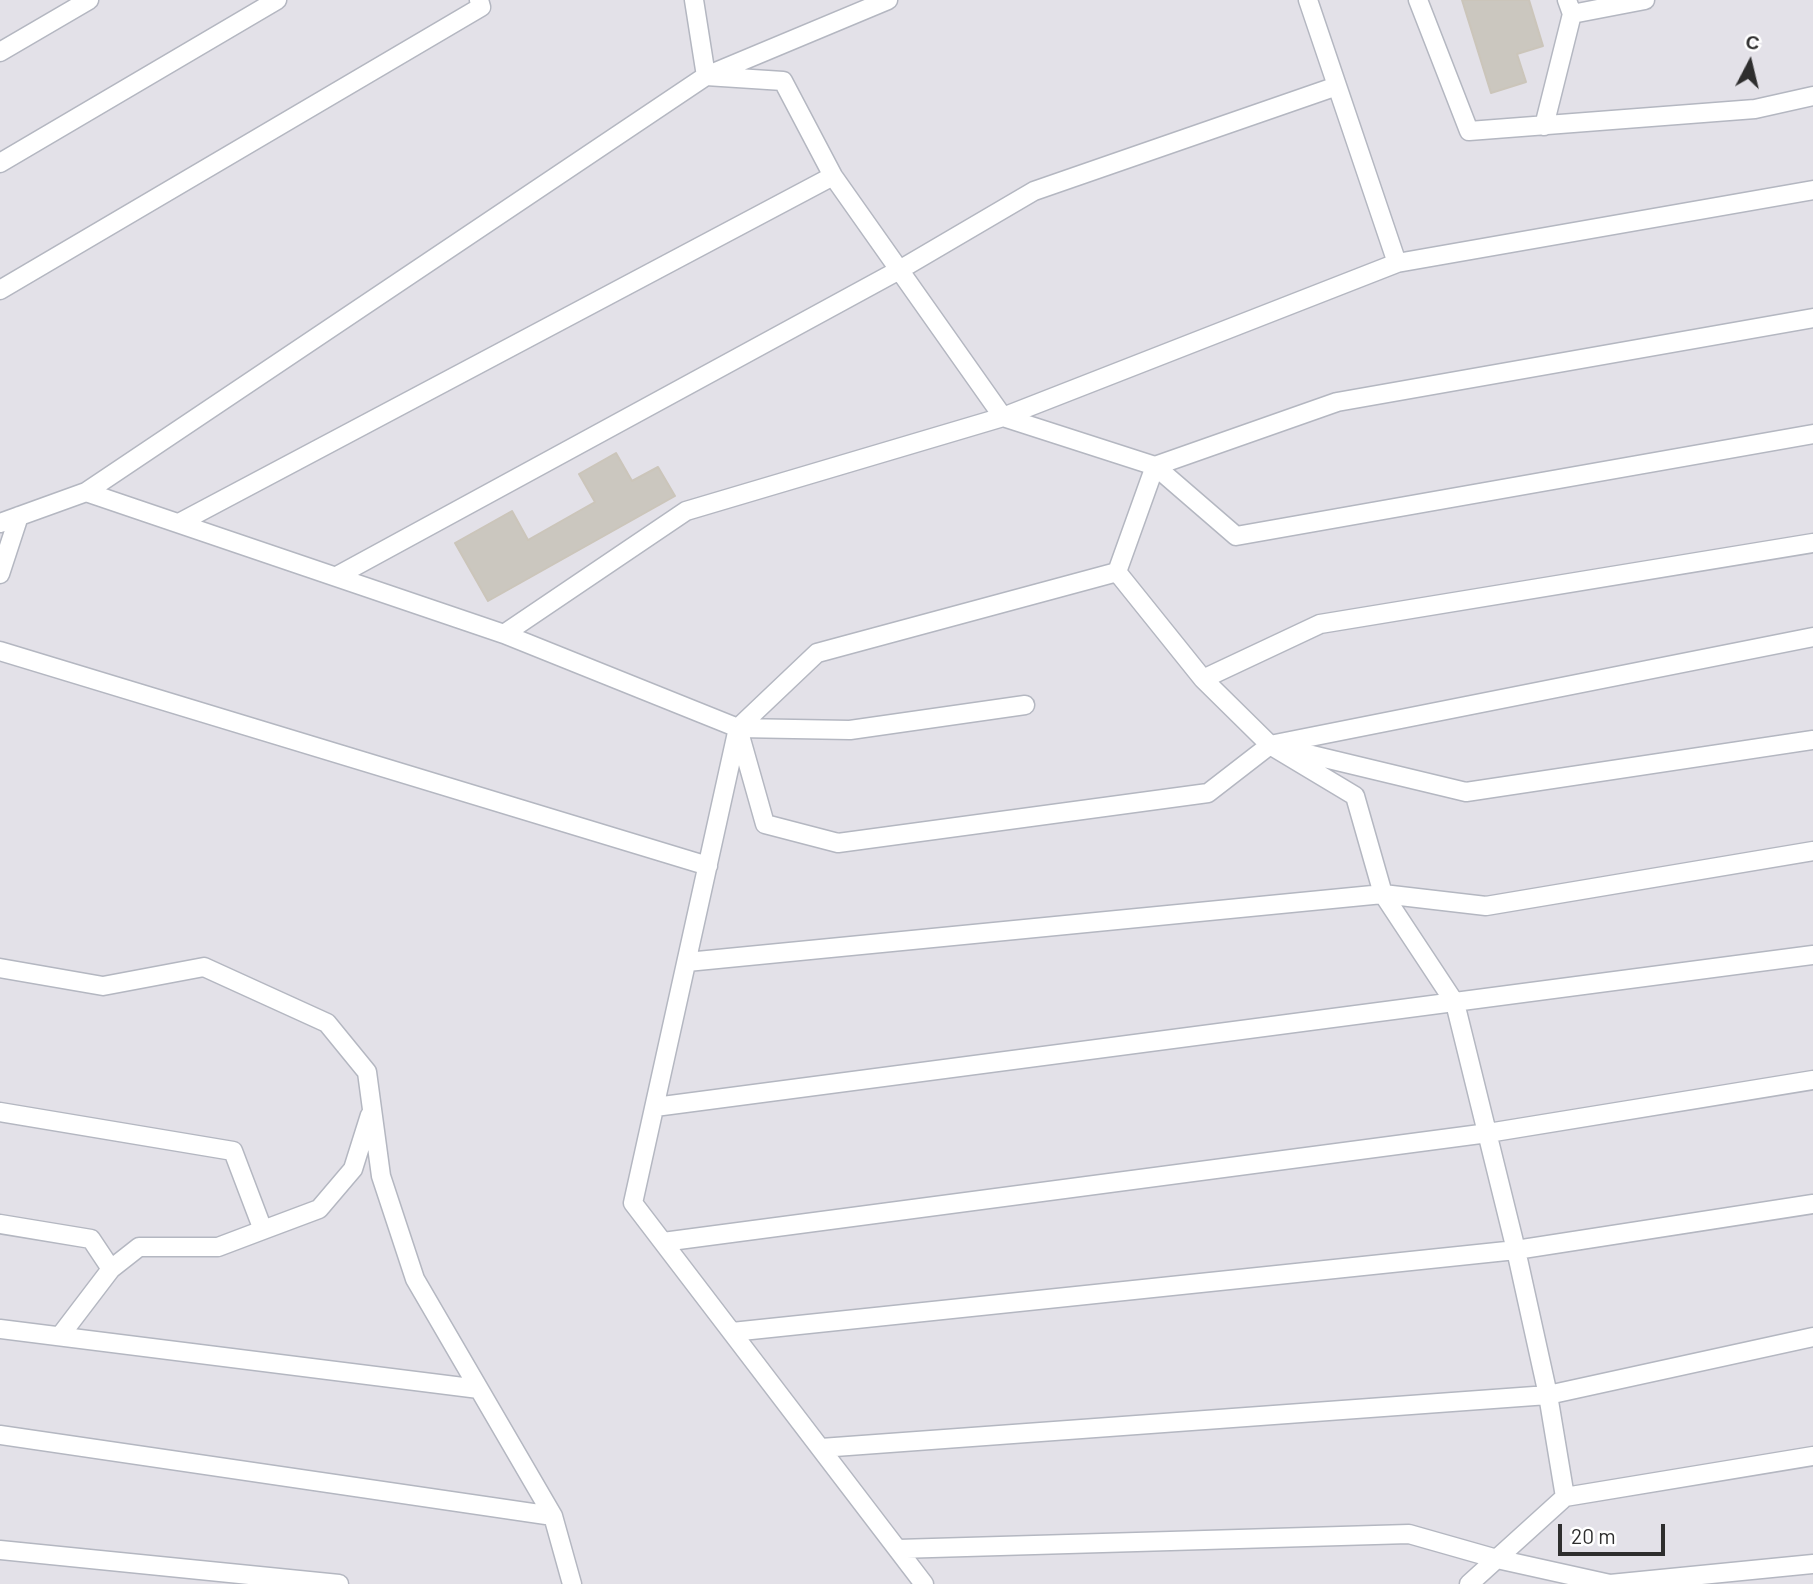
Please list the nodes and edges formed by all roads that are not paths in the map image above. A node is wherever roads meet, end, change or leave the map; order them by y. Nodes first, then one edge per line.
1 (89, 0) edge
2 (277, 0) edge
3 (479, 0) edge
4 (694, 0) edge
5 (888, 0) edge
6 (1308, 0) edge
7 (1418, 0) edge
8 (1646, 0) edge
9 (1569, 7) edge
10 (0, 52) edge
11 (706, 76) junction
12 (1337, 86) junction
13 (1813, 96) edge
14 (1544, 126) junction
15 (0, 163) edge
16 (833, 176) junction
17 (1813, 190) edge
18 (1397, 263) junction
19 (901, 269) junction
20 (0, 290) edge
21 (1813, 318) edge
22 (1003, 417) junction
23 (1813, 434) edge
24 (1155, 466) junction
25 (86, 492) junction
26 (19, 516) junction
27 (0, 523) edge
28 (178, 523) junction
29 (1813, 542) edge
30 (1118, 572) junction
31 (0, 573) edge
32 (337, 576) junction
33 (504, 634) junction
34 (1813, 637) edge
35 (0, 651) edge
36 (1203, 679) junction
37 (1025, 705) dead end
38 (738, 728) junction
39 (1813, 740) edge
40 (1270, 745) junction
41 (1813, 851) edge
42 (708, 866) junction
43 (1383, 894) junction
44 (1813, 955) edge
45 (687, 962) junction
46 (0, 968) edge
47 (1455, 1003) junction
48 (1813, 1080) edge
49 (655, 1107) junction
50 (372, 1110) junction
51 (0, 1112) edge
52 (1488, 1133) junction
53 (1813, 1204) edge
54 (0, 1224) edge
55 (263, 1230) junction
56 (663, 1242) junction
57 (1516, 1250) junction
58 (111, 1269) junction
59 (0, 1329) edge
60 (732, 1332) junction
61 (60, 1336) junction
62 (1813, 1338) edge
63 (479, 1389) junction
64 (1548, 1395) junction
65 (0, 1435) edge
66 (821, 1448) junction
67 (1813, 1456) edge
68 (1565, 1497) junction
69 (552, 1516) junction
70 (898, 1549) junction
71 (0, 1550) edge
72 (1497, 1559) junction
73 (1813, 1564) edge
74 (156, 1575) edge
75 (340, 1584) edge
76 (572, 1584) edge
77 (925, 1584) edge
78 (1469, 1584) edge

1 - 10 lane
2 - 15 lane
3 - 20 lane
4 - 11 lane
5 - 11 lane
6 - 12 lane
7 - 14 lane
8 - 9 lane
9 - 14 lane
11 - 16 lane
11 - 25 lane
12 - 18 lane
12 - 19 lane
13 - 14 lane
16 - 19 lane
16 - 28 lane
17 - 18 lane
18 - 22 lane
19 - 22 lane
19 - 32 lane
21 - 24 lane
22 - 24 lane
22 - 33 lane
23 - 24 lane
24 - 30 lane
25 - 26 lane
25 - 28 lane
26 - 27 lane
26 - 31 lane
28 - 32 lane
29 - 36 lane
30 - 36 lane
30 - 38 lane
32 - 33 lane
33 - 38 lane
34 - 40 lane
35 - 42 lane
36 - 40 lane
37 - 38 lane
38 - 40 lane
38 - 42 lane
39 - 40 lane
40 - 43 lane
41 - 43 lane
42 - 45 lane
43 - 45 lane
43 - 47 lane
44 - 47 lane
45 - 49 lane
46 - 50 lane
47 - 49 lane
47 - 52 lane
48 - 52 lane
49 - 56 lane
50 - 55 lane
50 - 63 lane
51 - 55 lane
52 - 56 lane
52 - 57 lane
53 - 57 lane
54 - 58 lane
55 - 58 lane
56 - 60 lane
57 - 60 lane
57 - 64 lane
58 - 61 lane
59 - 61 lane
60 - 66 lane
61 - 63 lane
62 - 64 lane
63 - 69 lane
64 - 66 lane
64 - 68 lane
65 - 69 lane
66 - 70 lane
67 - 68 lane
68 - 72 lane
69 - 76 lane
70 - 72 lane
70 - 77 lane
71 - 74 lane
72 - 73 lane
72 - 78 lane
74 - 75 lane

